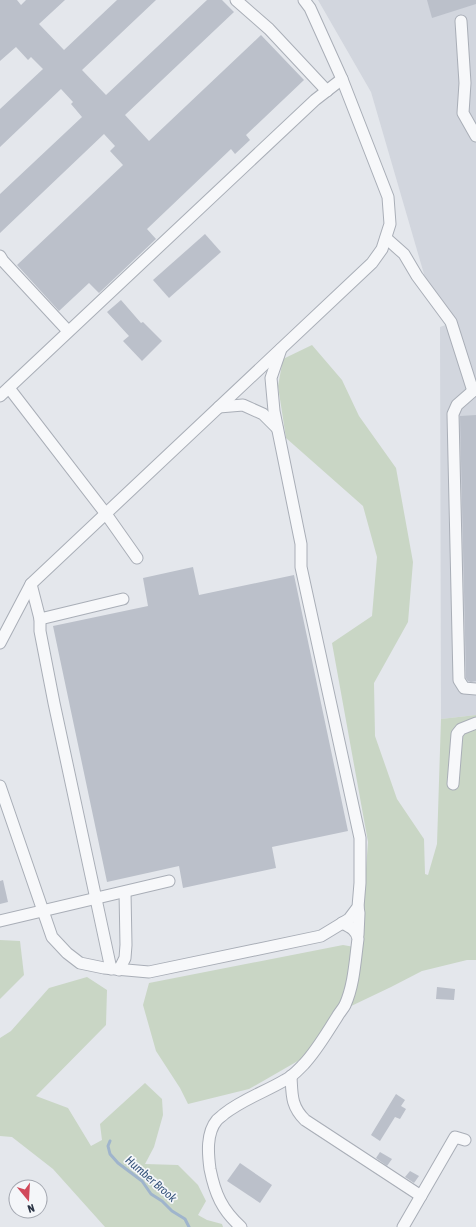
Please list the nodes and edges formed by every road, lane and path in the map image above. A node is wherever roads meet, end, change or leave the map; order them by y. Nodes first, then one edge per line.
1 (236, 0) edge
2 (304, 0) edge
3 (460, 21) dead end
4 (342, 79) junction
5 (327, 91) junction
6 (476, 136) edge
7 (386, 238) junction
8 (0, 256) edge
9 (68, 332) junction
10 (281, 348) junction
11 (9, 388) junction
12 (475, 391) edge
13 (0, 396) edge
14 (219, 407) junction
15 (277, 428) junction
16 (106, 514) junction
17 (137, 558) dead end
18 (32, 584) junction
19 (123, 599) dead end
20 (40, 619) junction
21 (0, 643) edge
22 (476, 689) edge
23 (476, 723) edge
24 (453, 784) dead end
25 (0, 786) edge
26 (169, 882) dead end
27 (125, 892) junction
28 (96, 899) junction
29 (358, 907) junction
30 (43, 911) junction
31 (0, 921) edge
32 (342, 924) junction
33 (358, 935) junction
34 (115, 969) junction
35 (290, 1076) junction
36 (465, 1140) dead end
37 (421, 1196) junction
38 (241, 1227) edge
39 (403, 1227) edge

1 - 5 street
2 - 4 street
3 - 6 street
4 - 5 street
4 - 7 street
5 - 9 street
7 - 10 street
7 - 12 street
8 - 9 street
9 - 11 street
10 - 14 street
10 - 15 street
11 - 13 street
11 - 16 street
12 - 22 street
14 - 15 street
14 - 16 street
15 - 29 street
16 - 17 street
16 - 18 street
18 - 20 street
18 - 21 street
19 - 20 street
20 - 28 street
23 - 24 street
25 - 30 street
26 - 27 street
27 - 28 street
27 - 34 street
28 - 30 street
28 - 34 street
29 - 32 street
29 - 33 street
30 - 31 street
30 - 34 street
32 - 33 street
32 - 34 street
33 - 35 street
35 - 37 street
35 - 38 street
36 - 37 street
37 - 39 street

